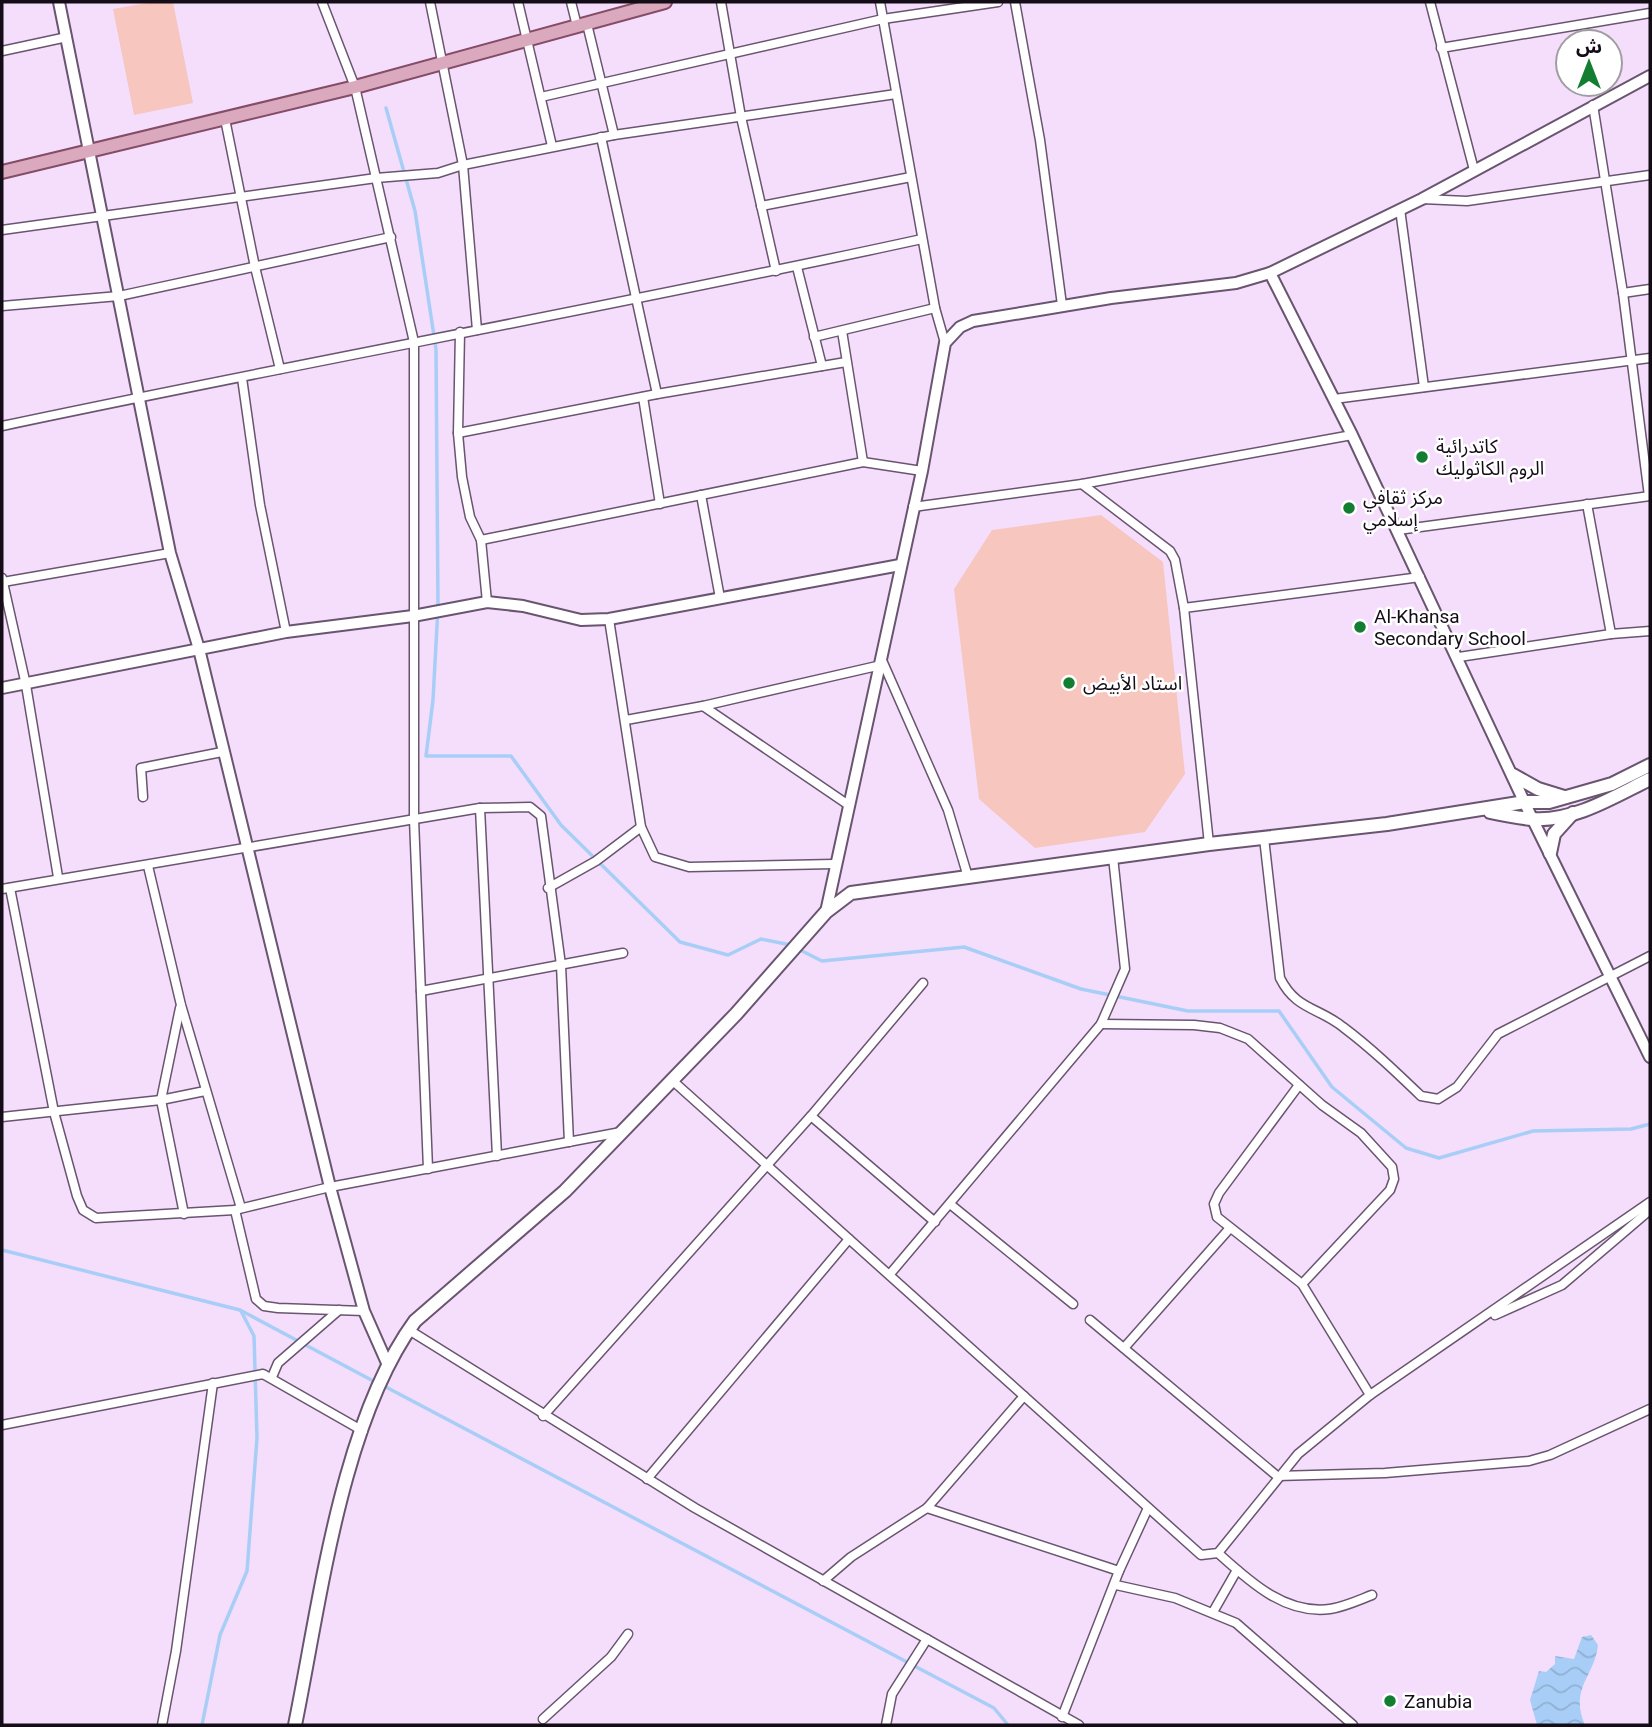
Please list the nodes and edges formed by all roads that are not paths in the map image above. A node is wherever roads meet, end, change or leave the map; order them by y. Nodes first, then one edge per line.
1 (60, 2) edge
2 (322, 2) edge
3 (430, 2) edge
4 (518, 2) edge
5 (571, 2) edge
6 (665, 2) edge
7 (721, 2) edge
8 (880, 2) edge
9 (998, 2) edge
10 (1015, 2) edge
11 (1430, 2) edge
12 (642, 5) edge
13 (1650, 13) edge
14 (883, 19) junction
15 (582, 25) junction
16 (67, 37) junction
17 (527, 40) junction
18 (1441, 48) junction
19 (2, 51) edge
20 (730, 53) junction
21 (442, 63) junction
22 (1650, 76) edge
23 (602, 86) junction
24 (355, 87) junction
25 (896, 94) junction
26 (541, 97) junction
27 (1593, 105) junction
28 (741, 117) junction
29 (225, 119) junction
30 (614, 135) junction
31 (601, 137) junction
32 (552, 146) junction
33 (88, 152) junction
34 (463, 165) junction
35 (1474, 170) junction
36 (2, 172) edge
37 (1650, 176) edge
38 (911, 177) junction
39 (376, 178) junction
40 (1607, 181) junction
41 (240, 197) junction
42 (1422, 199) junction
43 (761, 206) junction
44 (1400, 209) junction
45 (103, 216) junction
46 (2, 230) edge
47 (391, 237) junction
48 (922, 239) junction
49 (255, 267) junction
50 (797, 267) junction
51 (776, 271) junction
52 (1270, 273) junction
53 (1650, 289) edge
54 (1623, 293) junction
55 (119, 296) junction
56 (639, 300) junction
57 (1062, 305) junction
58 (2, 306) edge
59 (935, 308) junction
60 (477, 330) junction
61 (842, 331) junction
62 (455, 333) junction
63 (814, 337) junction
64 (414, 342) junction
65 (945, 343) junction
66 (1650, 358) edge
67 (1632, 361) junction
68 (846, 362) junction
69 (822, 366) junction
70 (280, 369) junction
71 (242, 377) junction
72 (1424, 387) junction
73 (657, 394) junction
74 (141, 396) junction
75 (643, 397) junction
76 (1334, 399) junction
77 (2, 425) edge
78 (458, 433) junction
79 (1352, 435) junction
80 (863, 461) junction
81 (922, 471) junction
82 (1082, 484) junction
83 (701, 495) junction
84 (1649, 496) edge
85 (660, 503) junction
86 (1587, 504) junction
87 (913, 508) junction
88 (1398, 530) junction
89 (481, 540) junction
90 (170, 553) junction
91 (900, 565) junction
92 (1420, 577) junction
93 (2, 580) edge
94 (720, 598) junction
95 (487, 602) junction
96 (1184, 608) junction
97 (417, 615) junction
98 (609, 619) junction
99 (1650, 631) edge
100 (286, 632) junction
101 (1611, 634) junction
102 (199, 649) junction
103 (1459, 657) junction
104 (878, 660) junction
105 (26, 685) junction
106 (2, 688) edge
107 (703, 706) junction
108 (626, 720) junction
109 (222, 752) junction
110 (1650, 765) edge
111 (1513, 775) junction
112 (1650, 779) edge
113 (144, 797) dead end
114 (1571, 798) junction
115 (1525, 802) junction
116 (847, 804) junction
117 (480, 808) junction
118 (1480, 811) junction
119 (1573, 813) junction
120 (414, 819) junction
121 (1533, 819) junction
122 (641, 827) junction
123 (1264, 838) junction
124 (1209, 844) junction
125 (245, 849) junction
126 (1549, 853) junction
127 (1113, 857) junction
128 (834, 864) junction
129 (148, 866) junction
130 (58, 877) junction
131 (968, 877) junction
132 (6, 888) edge
133 (548, 888) junction
134 (826, 912) junction
135 (623, 953) dead end
136 (1650, 956) edge
137 (561, 965) junction
138 (1609, 976) junction
139 (489, 980) junction
140 (923, 983) dead end
141 (421, 991) junction
142 (181, 1005) junction
143 (1101, 1024) junction
144 (1650, 1057) edge
145 (673, 1081) junction
146 (1299, 1085) junction
147 (205, 1091) junction
148 (161, 1100) junction
149 (54, 1112) junction
150 (2, 1116) edge
151 (811, 1116) junction
152 (624, 1132) junction
153 (569, 1142) junction
154 (497, 1156) junction
155 (766, 1165) junction
156 (428, 1169) junction
157 (330, 1187) junction
158 (1650, 1202) edge
159 (950, 1204) junction
160 (238, 1209) junction
161 (1650, 1210) edge
162 (184, 1214) junction
163 (934, 1222) junction
164 (1230, 1228) junction
165 (849, 1239) junction
166 (890, 1274) junction
167 (1302, 1284) junction
168 (1073, 1304) dead end
169 (339, 1310) junction
170 (364, 1311) junction
171 (1090, 1320) dead end
172 (1482, 1320) junction
173 (409, 1330) junction
174 (1125, 1348) junction
175 (386, 1367) junction
176 (267, 1375) junction
177 (213, 1383) junction
178 (1370, 1395) junction
179 (1024, 1396) junction
180 (1650, 1409) edge
181 (543, 1416) junction
182 (2, 1425) edge
183 (363, 1431) junction
184 (1276, 1476) junction
185 (647, 1479) junction
186 (927, 1508) junction
187 (1148, 1508) junction
188 (1217, 1553) junction
189 (1237, 1570) junction
190 (1119, 1571) junction
191 (823, 1581) junction
192 (1116, 1585) junction
193 (1372, 1595) dead end
194 (1213, 1612) junction
195 (628, 1634) dead end
196 (927, 1639) junction
197 (1062, 1717) junction
198 (542, 1719) dead end
199 (162, 1725) edge
200 (295, 1725) edge
201 (886, 1725) edge
202 (1079, 1725) edge
203 (1353, 1725) edge

1 - 16 street
2 - 24 street
3 - 21 street
4 - 17 street
5 - 15 street
6 - 12 main road
7 - 20 street
8 - 14 street
9 - 14 street
10 - 57 street
11 - 18 street
12 - 15 main road
13 - 18 street
14 - 20 street
14 - 25 street
15 - 17 main road
15 - 23 street
16 - 19 street
16 - 33 street
17 - 21 main road
17 - 26 street
18 - 35 street
20 - 23 street
20 - 28 street
21 - 24 main road
21 - 34 street
22 - 27 street
23 - 26 street
23 - 30 street
24 - 29 main road
24 - 39 street
25 - 28 street
25 - 38 street
26 - 32 street
27 - 35 street
27 - 40 street
28 - 30 street
28 - 43 street
29 - 33 main road
29 - 41 street
30 - 31 street
31 - 32 street
31 - 56 street
32 - 34 street
33 - 36 main road
33 - 45 street
34 - 39 street
34 - 60 street
35 - 42 street
37 - 40 street
38 - 43 street
38 - 48 street
39 - 41 street
39 - 47 street
40 - 42 street
40 - 54 street
41 - 45 street
41 - 49 street
42 - 44 street
43 - 51 street
44 - 52 street
44 - 72 street
45 - 46 street
45 - 55 street
47 - 49 street
47 - 64 street
48 - 50 street
48 - 59 street
49 - 55 street
49 - 70 street
50 - 51 street
50 - 63 street
51 - 56 street
52 - 57 street
52 - 76 street
53 - 54 street
54 - 67 street
55 - 58 street
55 - 74 street
56 - 60 street
56 - 73 street
57 - 65 street
59 - 61 street
59 - 65 street
60 - 62 street
61 - 63 street
61 - 68 street
62 - 64 street
62 - 78 street
63 - 69 street
64 - 70 street
64 - 97 street
65 - 81 street
66 - 67 street
67 - 72 street
67 - 84 street
68 - 69 street
68 - 80 street
69 - 73 street
70 - 71 street
71 - 74 street
71 - 100 street
72 - 76 street
73 - 75 street
74 - 77 street
74 - 90 street
75 - 78 street
75 - 85 street
76 - 79 street
78 - 89 street
79 - 82 street
79 - 88 street
80 - 81 street
80 - 83 street
81 - 87 street
82 - 87 street
82 - 96 street
83 - 85 street
83 - 94 street
84 - 86 street
85 - 89 street
86 - 88 street
86 - 101 street
87 - 91 street
88 - 92 street
89 - 95 street
90 - 93 street
90 - 102 street
91 - 94 street
91 - 104 street
92 - 96 street
92 - 103 street
93 - 105 street
94 - 98 street
95 - 97 street
95 - 98 street
96 - 124 street
97 - 100 street
97 - 120 street
98 - 108 street
99 - 101 street
100 - 102 street
101 - 103 street
102 - 105 street
102 - 109 street
103 - 111 street
104 - 107 street
104 - 116 street
104 - 131 street
105 - 106 street
105 - 130 street
107 - 108 street
107 - 116 street
108 - 122 street
109 - 113 street
109 - 125 street
110 - 114 main road
111 - 114 main road
111 - 115 street
112 - 119 main road
114 - 115 main road
115 - 118 main road
115 - 121 street
116 - 128 street
117 - 120 street
117 - 133 street
117 - 139 street
118 - 121 main road
118 - 123 main road
119 - 121 main road
119 - 126 main road
120 - 125 street
120 - 141 street
121 - 126 street
122 - 128 street
122 - 133 street
123 - 124 main road
123 - 138 street
124 - 127 main road
125 - 129 street
125 - 157 street
126 - 138 street
127 - 131 main road
127 - 143 street
128 - 134 street
129 - 130 street
129 - 142 street
130 - 132 street
131 - 134 main road
132 - 149 street
133 - 137 street
134 - 145 main road
135 - 137 street
136 - 138 street
137 - 139 street
137 - 153 street
138 - 144 street
139 - 141 street
139 - 154 street
140 - 151 street
141 - 156 street
142 - 147 street
142 - 148 street
143 - 146 street
143 - 159 street
145 - 152 main road
145 - 155 street
146 - 164 street
146 - 167 street
147 - 148 street
147 - 160 street
148 - 149 street
148 - 162 street
149 - 150 street
149 - 162 street
151 - 155 street
151 - 163 street
152 - 153 street
152 - 173 main road
153 - 154 street
154 - 156 street
155 - 165 street
155 - 181 street
156 - 157 street
157 - 160 street
157 - 170 street
158 - 172 street
159 - 163 street
159 - 168 street
160 - 162 street
160 - 169 street
161 - 172 street
163 - 166 street
164 - 167 street
164 - 174 street
165 - 166 street
165 - 185 street
166 - 179 street
167 - 178 street
169 - 170 street
169 - 176 street
170 - 175 street
171 - 174 street
172 - 178 street
173 - 175 main road
173 - 181 street
174 - 184 street
175 - 183 main road
176 - 177 street
176 - 183 street
177 - 182 street
177 - 199 street
178 - 184 street
179 - 186 street
179 - 187 street
180 - 184 street
181 - 185 street
183 - 200 main road
184 - 188 street
185 - 191 street
186 - 190 street
186 - 191 street
187 - 188 street
187 - 190 street
188 - 189 street
189 - 193 street
189 - 194 street
190 - 192 street
191 - 196 street
192 - 194 street
192 - 197 street
194 - 203 street
195 - 198 street
196 - 197 street
196 - 201 street
197 - 202 street

